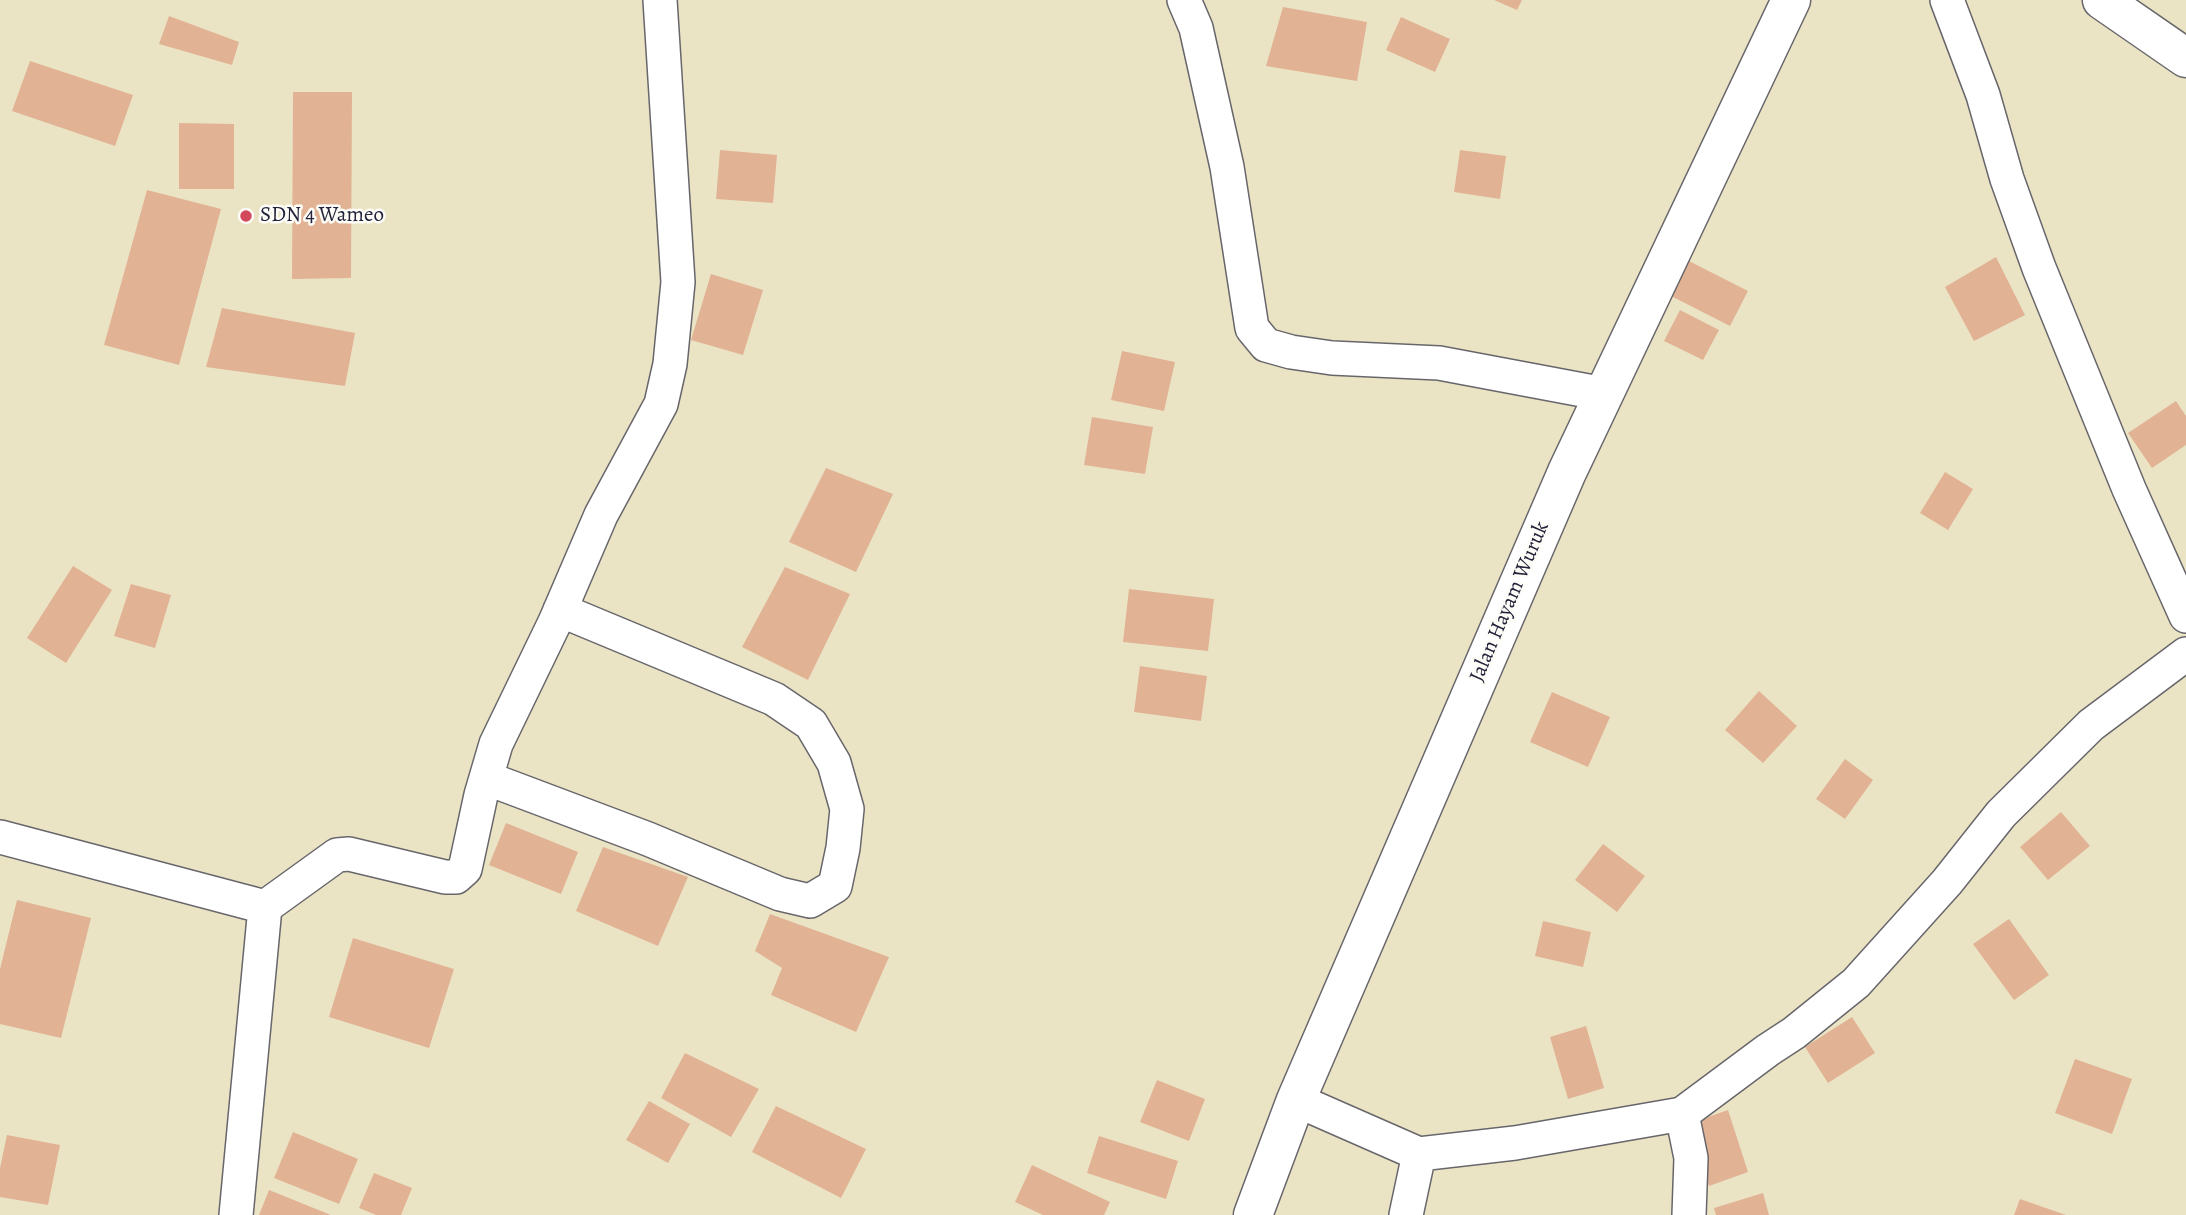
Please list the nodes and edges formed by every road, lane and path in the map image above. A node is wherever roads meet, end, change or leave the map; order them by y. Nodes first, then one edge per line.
1 (660, 0) edge
2 (1184, 0) edge
3 (1791, 0) edge
4 (1947, 0) edge
5 (2102, 0) edge
6 (2186, 58) edge
7 (1604, 394) junction
8 (560, 610) junction
9 (2186, 615) edge
10 (2186, 654) edge
11 (486, 778) junction
12 (0, 837) edge
13 (265, 907) junction
14 (1296, 1100) junction
15 (1682, 1114) junction
16 (1419, 1154) junction
17 (236, 1215) edge
18 (1253, 1215) edge
19 (1406, 1215) edge
20 (1689, 1215) edge

1 - 8 street
2 - 7 street
3 - 7 street, Jalan Hayam Wuruk
4 - 9 street
5 - 6 street
7 - 14 street, Jalan Hayam Wuruk
8 - 11 street
8 - 11 street
10 - 15 street
11 - 13 street
12 - 13 street
13 - 17 street
14 - 16 street
14 - 18 street, Jalan Hayam Wuruk
15 - 16 street
15 - 20 street
16 - 19 street

